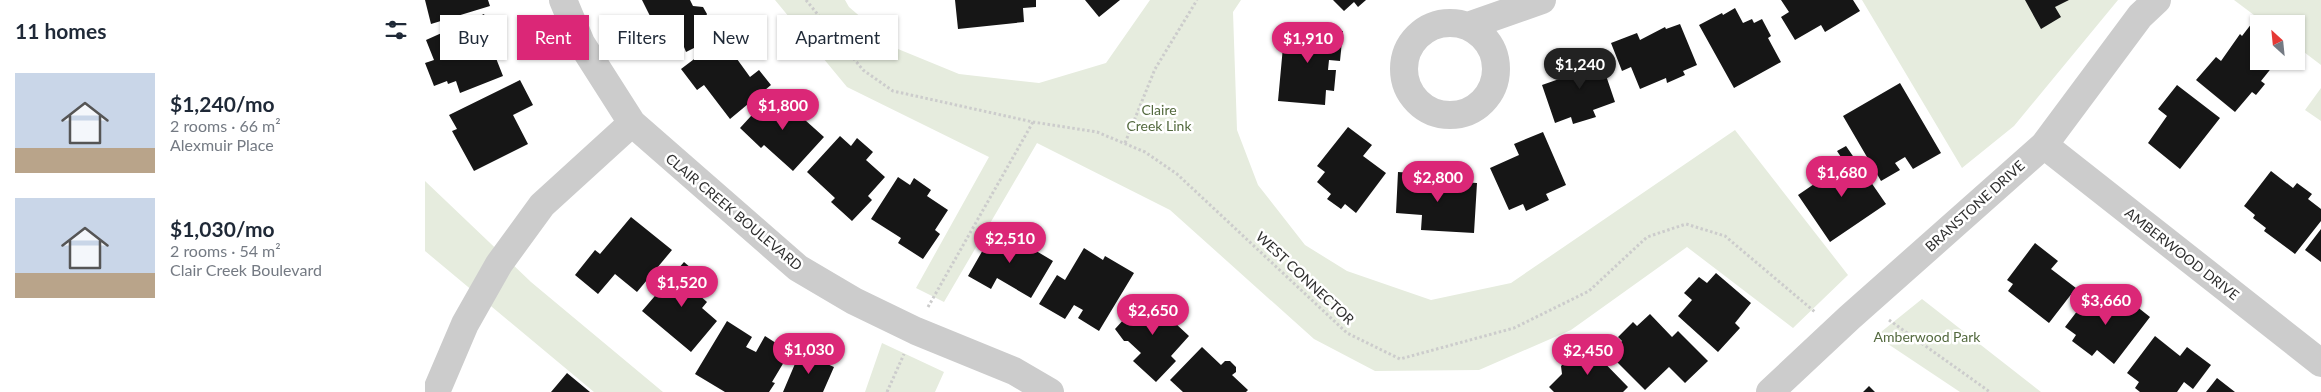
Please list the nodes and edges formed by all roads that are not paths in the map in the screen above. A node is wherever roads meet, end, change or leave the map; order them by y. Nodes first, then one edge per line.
1 (563, 0) edge
2 (1542, 0) edge
3 (2157, 0) edge
4 (1469, 26) dead end
5 (632, 123) junction
6 (2044, 145) junction
7 (2321, 364) edge
8 (436, 392) edge
9 (1050, 392) edge
10 (1770, 392) edge

1 - 5 street, CLAIR CREEK BOULEVARD
2 - 4 street
3 - 6 street, BRANSTONE DRIVE
5 - 8 street
5 - 9 street, CLAIR CREEK BOULEVARD
6 - 7 street, AMBERWOOD DRIVE
6 - 10 street, BRANSTONE DRIVE

